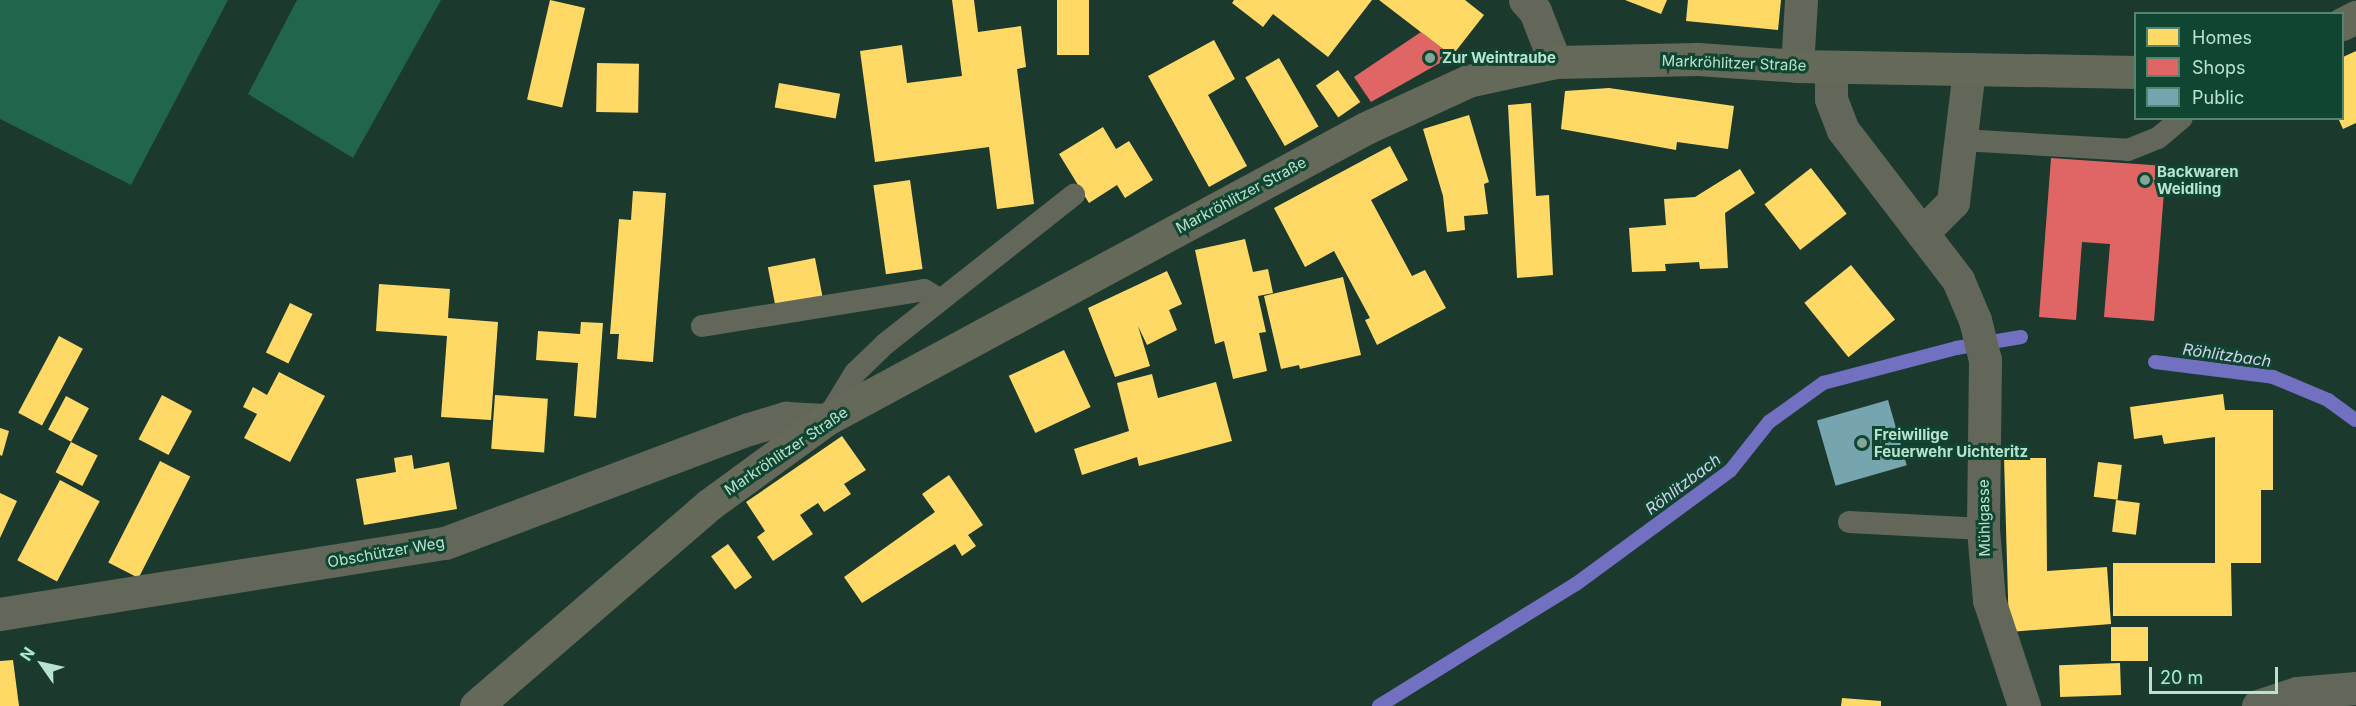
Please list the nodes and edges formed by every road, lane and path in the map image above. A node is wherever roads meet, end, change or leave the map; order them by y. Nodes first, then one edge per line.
1 (1525, 0) edge
2 (1801, 0) edge
3 (1555, 62) junction
4 (1797, 66) junction
5 (1831, 66) junction
6 (1969, 69) junction
7 (2134, 72) edge
8 (2180, 120) edge
9 (1962, 140) junction
10 (1074, 195) dead end
11 (1922, 233) junction
12 (939, 299) junction
13 (702, 326) dead end
14 (825, 420) junction
15 (1850, 522) dead end
16 (1983, 529) junction
17 (0, 614) edge
18 (2356, 688) edge
19 (476, 706) edge
20 (2024, 706) edge
21 (2258, 706) edge

1 - 3 street
2 - 4 street
3 - 4 main road, Markröhlitzer Straße
3 - 14 main road, Markröhlitzer Straße
4 - 5 main road, Markröhlitzer Straße
5 - 6 main road, Markröhlitzer Straße
5 - 11 street, Mühlgasse
6 - 7 main road, Markröhlitzer Straße
6 - 9 street
8 - 9 lane
9 - 11 street
10 - 12 lane
11 - 16 street, Mühlgasse
12 - 13 lane
12 - 14 lane
14 - 17 street, Obschützer Weg
14 - 19 main road, Markröhlitzer Straße
15 - 16 lane
16 - 20 street, Mühlgasse
18 - 21 street

